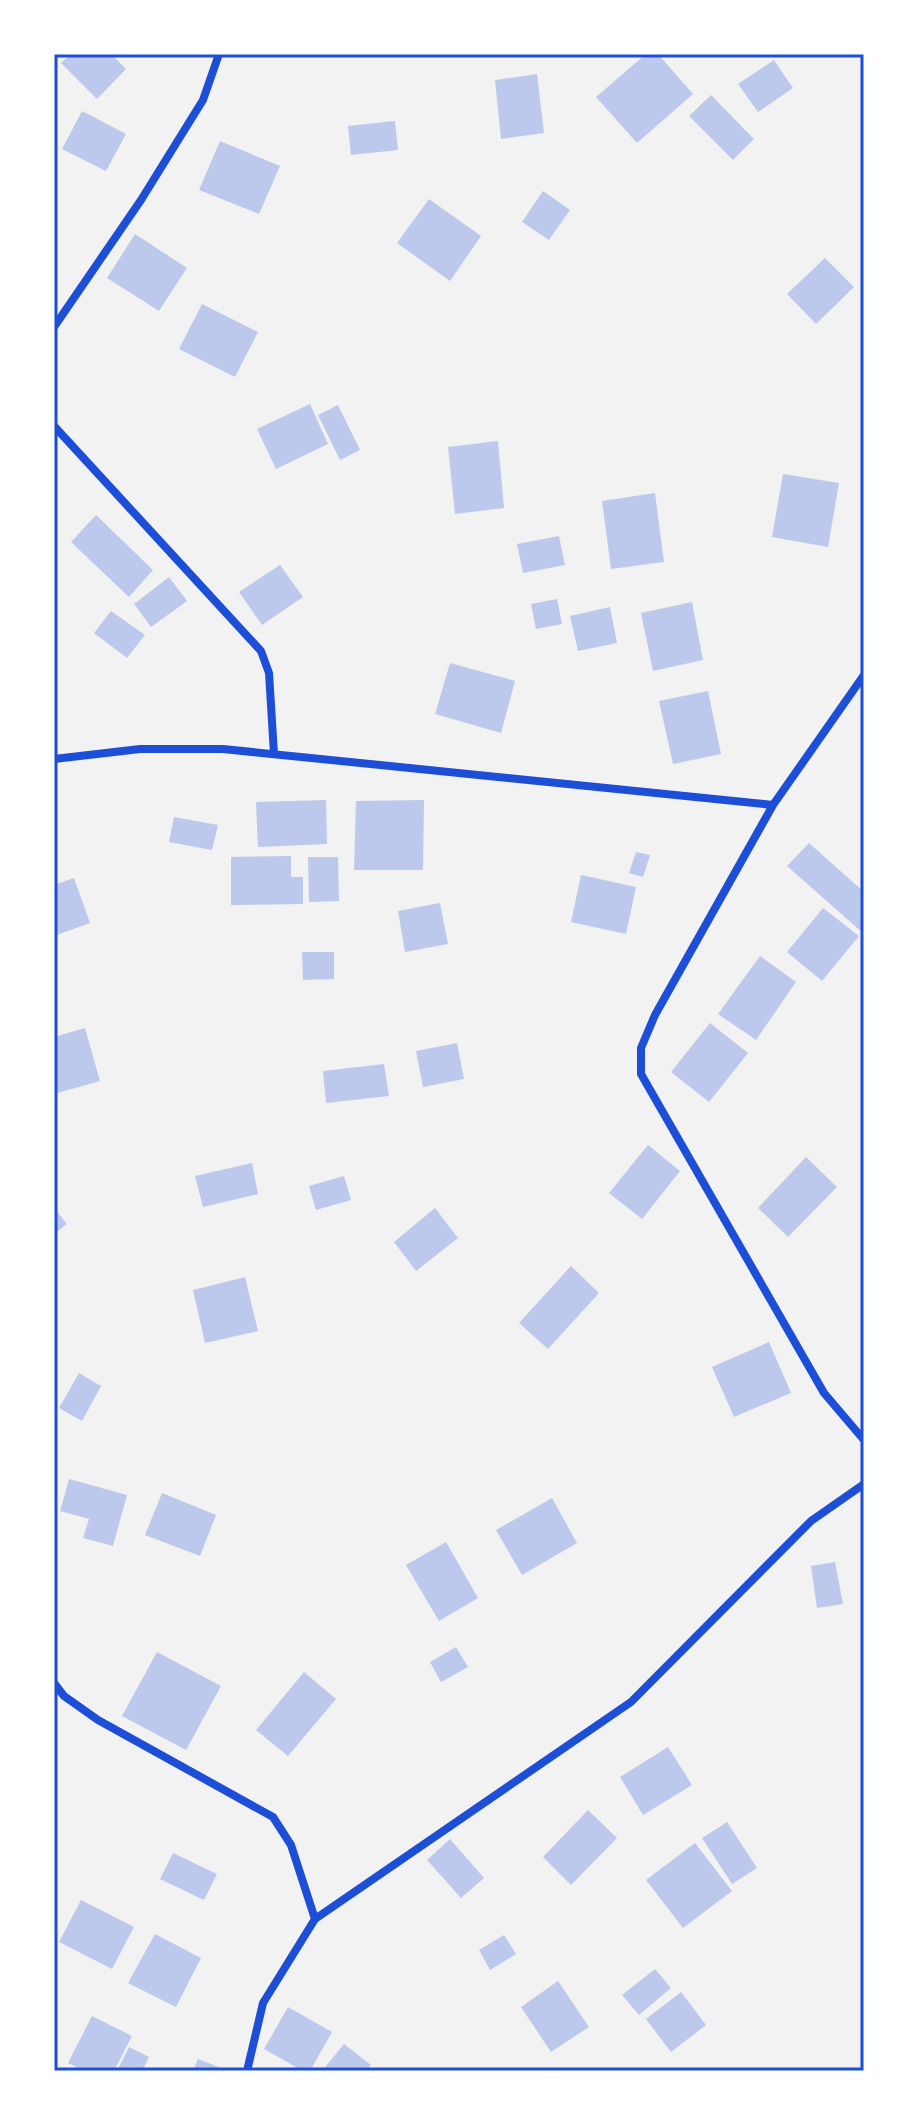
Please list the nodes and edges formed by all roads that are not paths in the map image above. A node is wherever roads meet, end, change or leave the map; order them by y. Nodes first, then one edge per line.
1 (219, 54) edge
2 (54, 327) edge
3 (54, 426) edge
4 (864, 675) edge
5 (274, 754) junction
6 (54, 759) edge
7 (773, 805) junction
8 (864, 1440) edge
9 (864, 1484) edge
10 (54, 1683) edge
11 (315, 1919) junction
12 (247, 2071) edge

1 - 2 street
3 - 5 street
4 - 7 street
5 - 6 street
5 - 7 street
7 - 8 street
9 - 11 street
10 - 11 street
11 - 12 street

